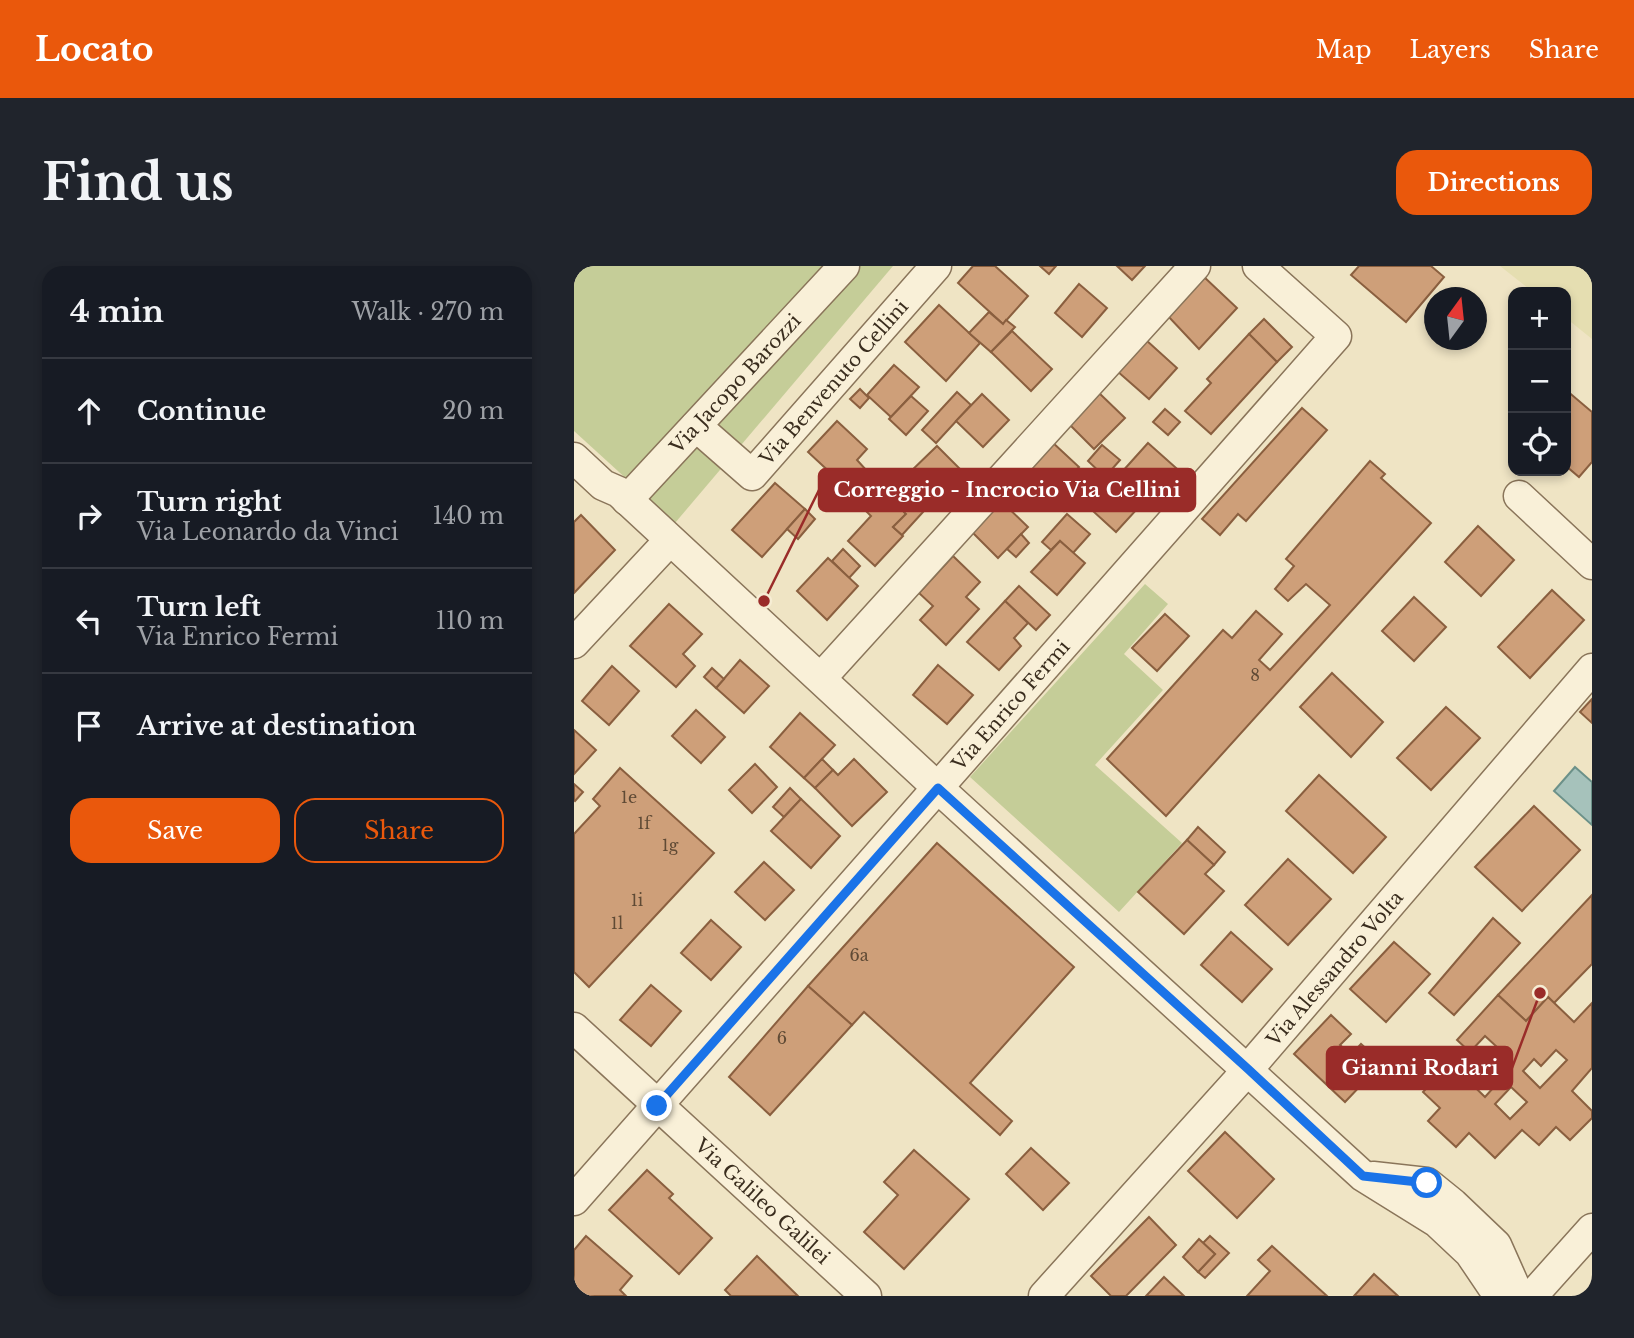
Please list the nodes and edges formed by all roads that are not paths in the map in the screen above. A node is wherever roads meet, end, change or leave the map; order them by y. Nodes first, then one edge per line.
1 (844, 266) edge
2 (936, 266) edge
3 (1195, 266) edge
4 (1258, 266) edge
5 (696, 426) junction
6 (574, 438) edge
7 (574, 458) edge
8 (623, 496) junction
9 (1519, 496) dead end
10 (670, 540) junction
11 (1592, 564) edge
12 (574, 643) edge
13 (1592, 669) edge
14 (821, 678) junction
15 (938, 788) junction
16 (574, 1028) edge
17 (1248, 1069) junction
18 (657, 1106) junction
19 (1363, 1176) junction
20 (574, 1200) edge
21 (1592, 1229) edge
22 (866, 1296) edge
23 (1044, 1296) edge
24 (1499, 1296) edge
25 (1515, 1296) edge
26 (1532, 1296) edge

1 - 5 street, Via Jacopo Barozzi
2 - 5 street, Via Benvenuto Cellini
3 - 14 street
4 - 15 street, Via Enrico Fermi
5 - 8 street, Via Jacopo Barozzi
6 - 8 street
7 - 8 street
8 - 10 street
9 - 11 street
10 - 12 street
10 - 14 street
13 - 17 street, Via Alessandro Volta
14 - 15 street
15 - 17 street
15 - 18 street, Via Enrico Fermi
16 - 18 street
17 - 19 street
17 - 23 street, Via Alessandro Volta
18 - 20 street, Via Enrico Fermi
18 - 22 street, Via Galileo Galilei
19 - 24 street
19 - 25 street
21 - 26 street

